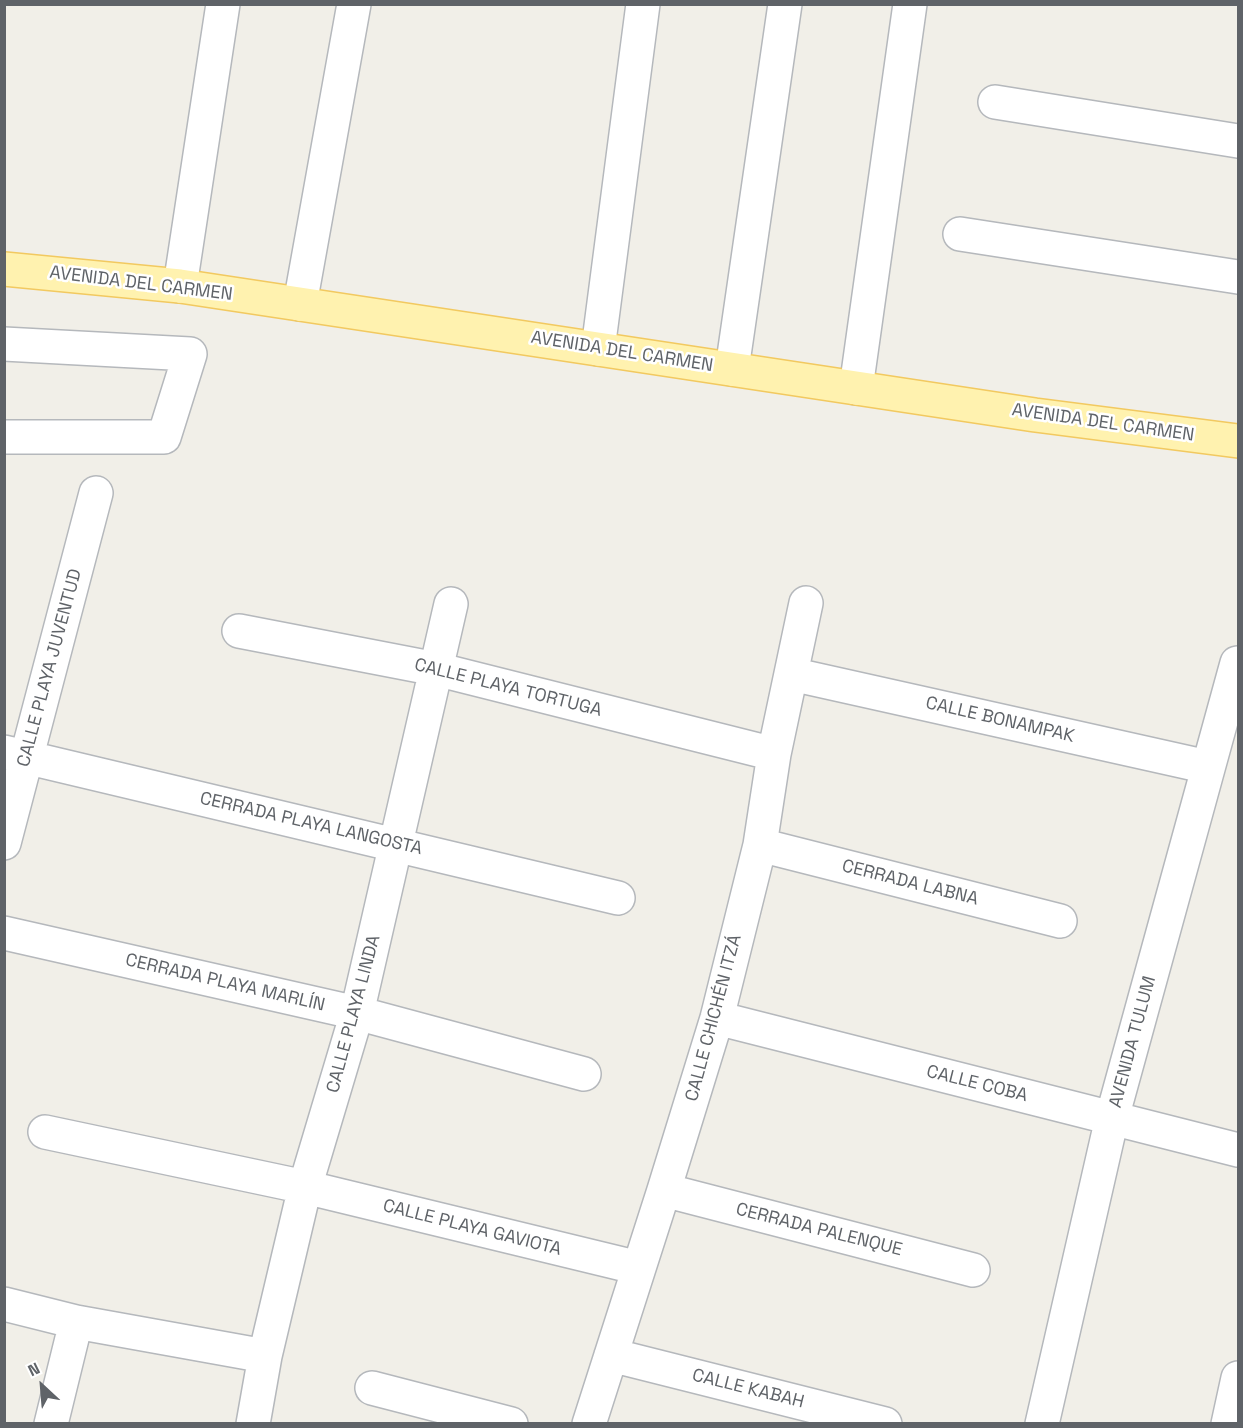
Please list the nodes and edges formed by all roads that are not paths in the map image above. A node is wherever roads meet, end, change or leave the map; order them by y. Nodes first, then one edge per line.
1 (223, 4) edge
2 (354, 4) edge
3 (643, 4) edge
4 (784, 4) edge
5 (910, 4) edge
6 (995, 102) dead end
7 (1239, 141) edge
8 (960, 234) dead end
9 (4, 269) edge
10 (1239, 277) edge
11 (180, 286) junction
12 (300, 304) junction
13 (4, 344) edge
14 (598, 349) junction
15 (732, 369) junction
16 (856, 388) junction
17 (4, 437) edge
18 (1239, 441) edge
19 (96, 493) dead end
20 (806, 603) dead end
21 (451, 604) dead end
22 (239, 631) dead end
23 (1237, 663) dead end
24 (436, 669) junction
25 (791, 674) junction
26 (774, 754) junction
27 (16, 755) edge
28 (1208, 767) junction
29 (4, 843) edge
30 (396, 844) junction
31 (760, 845) junction
32 (618, 898) dead end
33 (1060, 921) dead end
34 (4, 933) edge
35 (357, 1013) junction
36 (717, 1018) junction
37 (584, 1074) dead end
38 (1112, 1118) junction
39 (45, 1132) dead end
40 (1239, 1150) edge
41 (306, 1187) junction
42 (664, 1190) junction
43 (639, 1268) junction
44 (973, 1269) dead end
45 (4, 1304) edge
46 (76, 1322) junction
47 (611, 1355) junction
48 (265, 1356) junction
49 (1239, 1378) edge
50 (372, 1388) dead end
51 (51, 1424) edge
52 (253, 1424) edge
53 (511, 1424) edge
54 (589, 1424) edge
55 (885, 1424) edge
56 (1042, 1424) edge
57 (1228, 1424) edge

1 - 11 street
2 - 12 street
3 - 14 street
4 - 15 street
5 - 16 street
6 - 7 street
8 - 10 street
9 - 11 main road, AVENIDA DEL CARMEN
11 - 12 main road, AVENIDA DEL CARMEN
12 - 14 main road, AVENIDA DEL CARMEN
13 - 17 street
14 - 15 main road, AVENIDA DEL CARMEN
15 - 16 main road, AVENIDA DEL CARMEN
16 - 18 main road, AVENIDA DEL CARMEN
19 - 27 street, CALLE PLAYA JUVENTUD
20 - 25 street, CALLE CHICHÉN ITZÁ
21 - 24 street, CALLE PLAYA LINDA
22 - 24 street, CALLE PLAYA TORTUGA
23 - 28 street, AVENIDA TULUM
24 - 26 street, CALLE PLAYA TORTUGA
24 - 30 street, CALLE PLAYA LINDA
25 - 26 street, CALLE CHICHÉN ITZÁ
25 - 28 street, CALLE BONAMPAK
26 - 31 street, CALLE CHICHÉN ITZÁ
27 - 29 street, CALLE PLAYA JUVENTUD
27 - 30 street, CERRADA PLAYA LANGOSTA
28 - 38 street, AVENIDA TULUM
30 - 32 street, CERRADA PLAYA LANGOSTA
30 - 35 street, CALLE PLAYA LINDA
31 - 33 street, CERRADA LABNA
31 - 36 street, CALLE CHICHÉN ITZÁ
34 - 35 street, CERRADA PLAYA MARLÍN
35 - 37 street, CERRADA PLAYA MARLÍN
35 - 41 street, CALLE PLAYA LINDA
36 - 38 street, CALLE COBA
36 - 42 street, CALLE CHICHÉN ITZÁ
38 - 40 street, CALLE COBA
38 - 56 street, AVENIDA TULUM
39 - 41 street, CALLE PLAYA GAVIOTA
41 - 43 street, CALLE PLAYA GAVIOTA
41 - 48 street, CALLE PLAYA LINDA
42 - 43 street, CALLE CHICHÉN ITZÁ
42 - 44 street, CERRADA PALENQUE
43 - 47 street, CALLE CHICHÉN ITZÁ
45 - 46 street
46 - 48 street
46 - 51 street
47 - 54 street, CALLE CHICHÉN ITZÁ
47 - 55 street, CALLE KABAH
48 - 52 street, CALLE PLAYA LINDA
49 - 57 street
50 - 53 street

